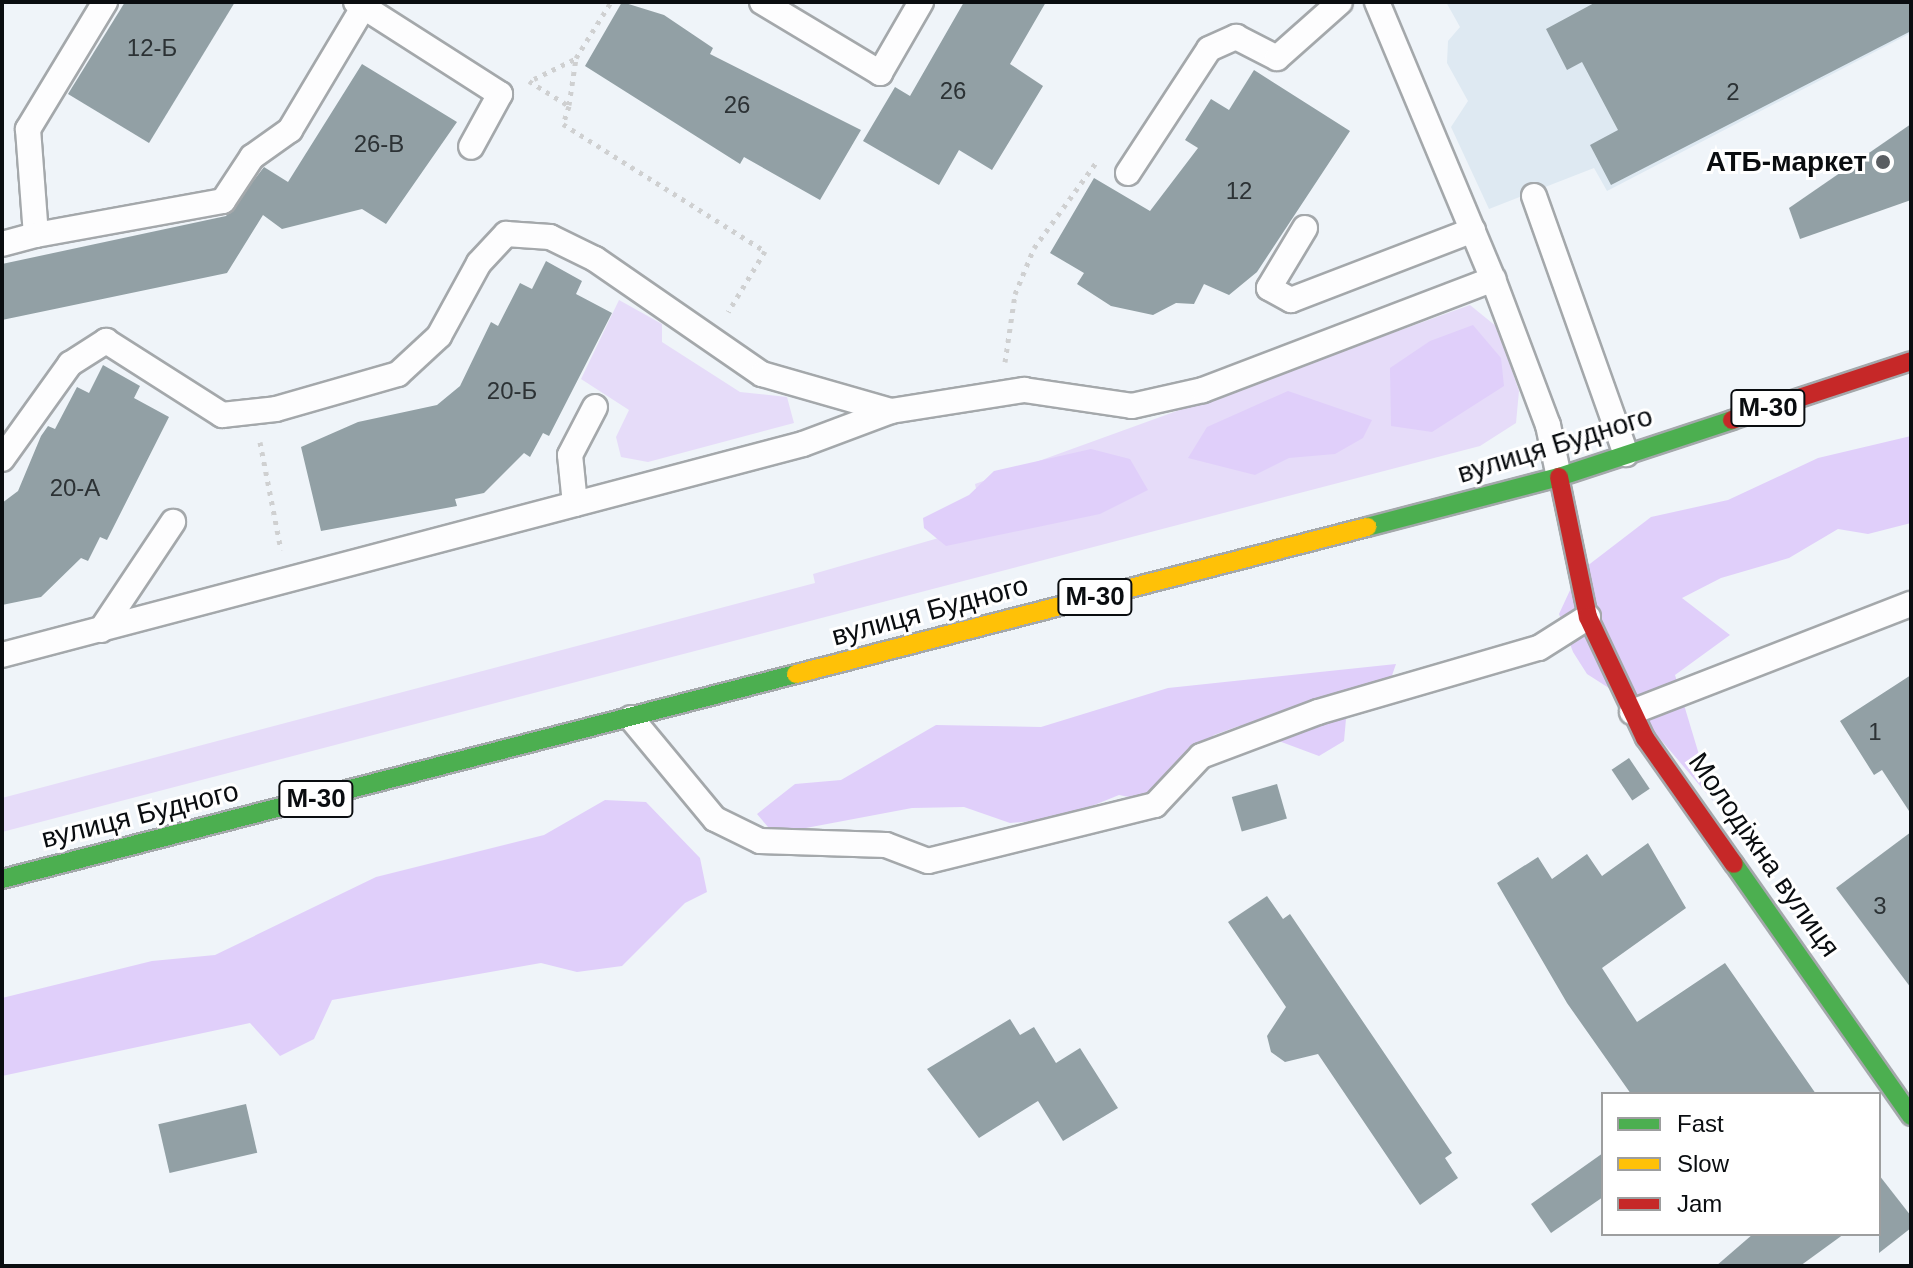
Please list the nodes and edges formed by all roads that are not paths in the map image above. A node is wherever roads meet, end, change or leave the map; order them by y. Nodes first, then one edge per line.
1 (105, 2) edge
2 (762, 2) edge
3 (921, 2) edge
4 (1340, 2) edge
5 (1377, 2) edge
6 (360, 4) edge
7 (471, 147) dead end
8 (1128, 173) road end
9 (1534, 196) dead end
10 (1305, 228) dead end
11 (1473, 230) junction
12 (36, 235) junction
13 (2, 244) edge
14 (1493, 279) junction
15 (1911, 361) edge
16 (595, 407) dead end
17 (891, 411) junction
18 (1626, 454) junction
19 (2, 459) edge
20 (1559, 477) junction
21 (575, 504) junction
22 (173, 522) dead end
23 (1911, 604) edge
24 (1588, 617) junction
25 (101, 630) junction
26 (2, 655) edge
27 (1632, 712) junction
28 (631, 718) junction
29 (2, 879) edge
30 (1911, 1116) edge

1 - 12 lane
2 - 3 lane
4 - 8 lane
5 - 11 lane
6 - 7 lane
6 - 12 lane
9 - 18 lane
10 - 11 lane
11 - 14 lane
12 - 13 lane
14 - 17 lane
14 - 20 lane
15 - 18 main road, вулиця Будного / М-30
16 - 21 lane
17 - 19 lane
17 - 21 lane
18 - 20 main road, вулиця Будного / М-30
20 - 24 main road, Молодіжна вулиця
20 - 28 main road, вулиця Будного / М-30
21 - 25 lane
22 - 25 lane
23 - 27 lane
24 - 27 main road, Молодіжна вулиця
24 - 28 lane
25 - 26 lane
27 - 30 main road, Молодіжна вулиця
28 - 29 main road, вулиця Будного / М-30

